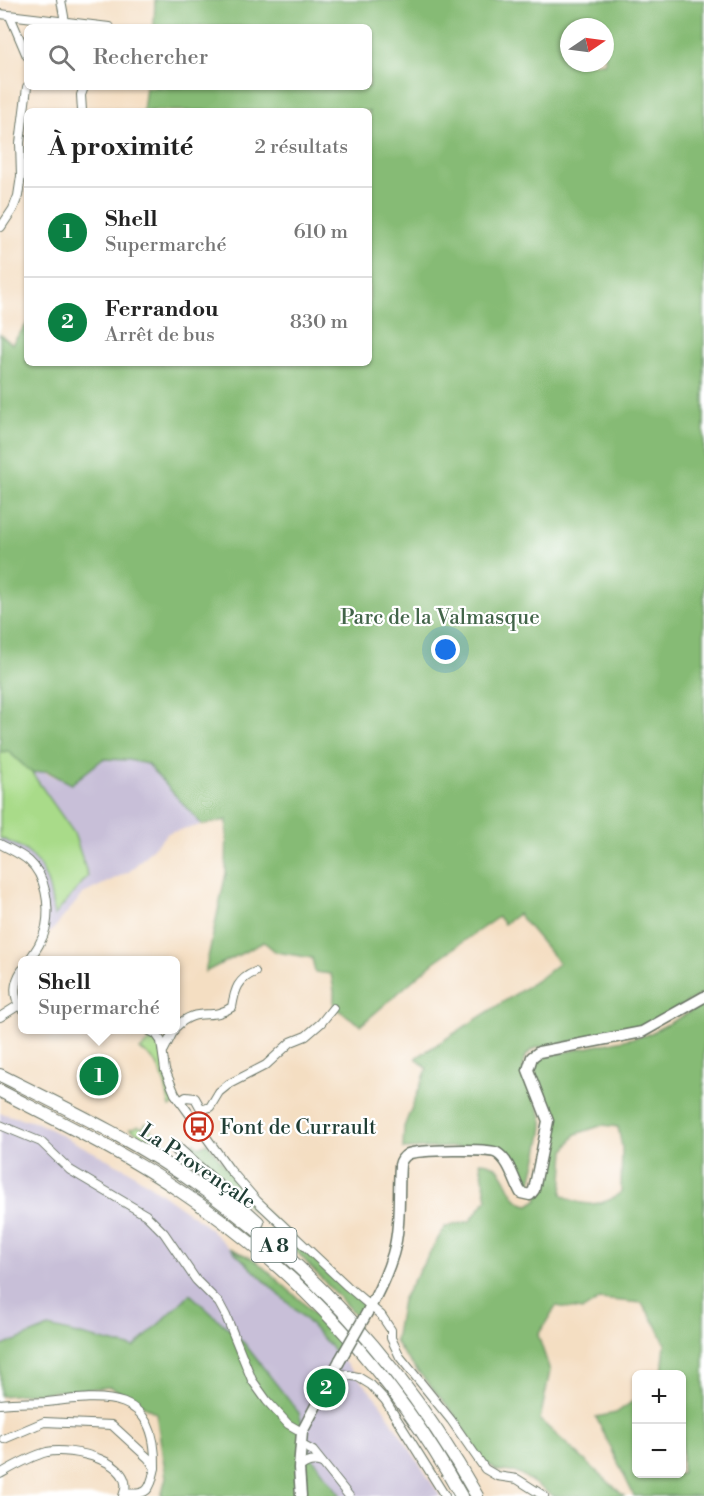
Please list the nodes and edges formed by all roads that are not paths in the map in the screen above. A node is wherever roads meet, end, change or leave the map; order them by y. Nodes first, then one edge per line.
1 (61, 0) edge
2 (0, 14) edge
3 (10, 16) junction
4 (64, 22) junction
5 (76, 24) edge
6 (24, 49) edge
7 (27, 90) edge
8 (83, 90) edge
9 (24, 108) edge
10 (82, 108) edge
11 (24, 111) edge
12 (0, 227) edge
13 (0, 844) edge
14 (32, 956) edge
15 (255, 972) dead end
16 (18, 978) edge
17 (704, 997) edge
18 (18, 1000) edge
19 (18, 1008) edge
20 (333, 1008) dead end
21 (0, 1017) edge
22 (180, 1024) edge
23 (156, 1034) edge
24 (172, 1034) edge
25 (164, 1050) junction
26 (0, 1075) edge
27 (0, 1091) edge
28 (0, 1100) edge
29 (180, 1101) junction
30 (0, 1125) edge
31 (95, 1140) junction
32 (177, 1149) dead end
33 (310, 1277) junction
34 (369, 1308) junction
35 (338, 1365) junction
36 (0, 1404) edge
37 (302, 1432) junction
38 (4, 1439) dead end
39 (300, 1444) junction
40 (322, 1463) junction
41 (155, 1468) junction
42 (299, 1468) junction
43 (0, 1474) edge
44 (124, 1494) edge
45 (301, 1496) edge
46 (349, 1496) edge
47 (445, 1496) edge
48 (461, 1496) edge
49 (477, 1496) edge
50 (544, 1496) edge

1 - 4 street
2 - 3 street
3 - 4 street
3 - 6 street
4 - 5 street
7 - 9 street
8 - 10 street
11 - 12 street
13 - 14 street
15 - 22 street
16 - 18 street
17 - 34 main road
19 - 21 street
20 - 29 street
23 - 25 street
24 - 25 street
25 - 29 street
26 - 33 highway, La Provençale / A 8
27 - 31 highway, La Provençale / A 8
28 - 31 highway
29 - 34 street
30 - 37 street
31 - 48 highway, La Provençale / A 8
32 - 33 highway
33 - 49 highway, La Provençale / A 8
34 - 35 main road, bridge
34 - 50 street
35 - 37 main road
35 - 47 street
36 - 41 street
37 - 39 main road
38 - 41 street
39 - 40 street
39 - 42 main road
40 - 42 street
40 - 46 street
41 - 44 street
42 - 45 main road
43 - 44 street

